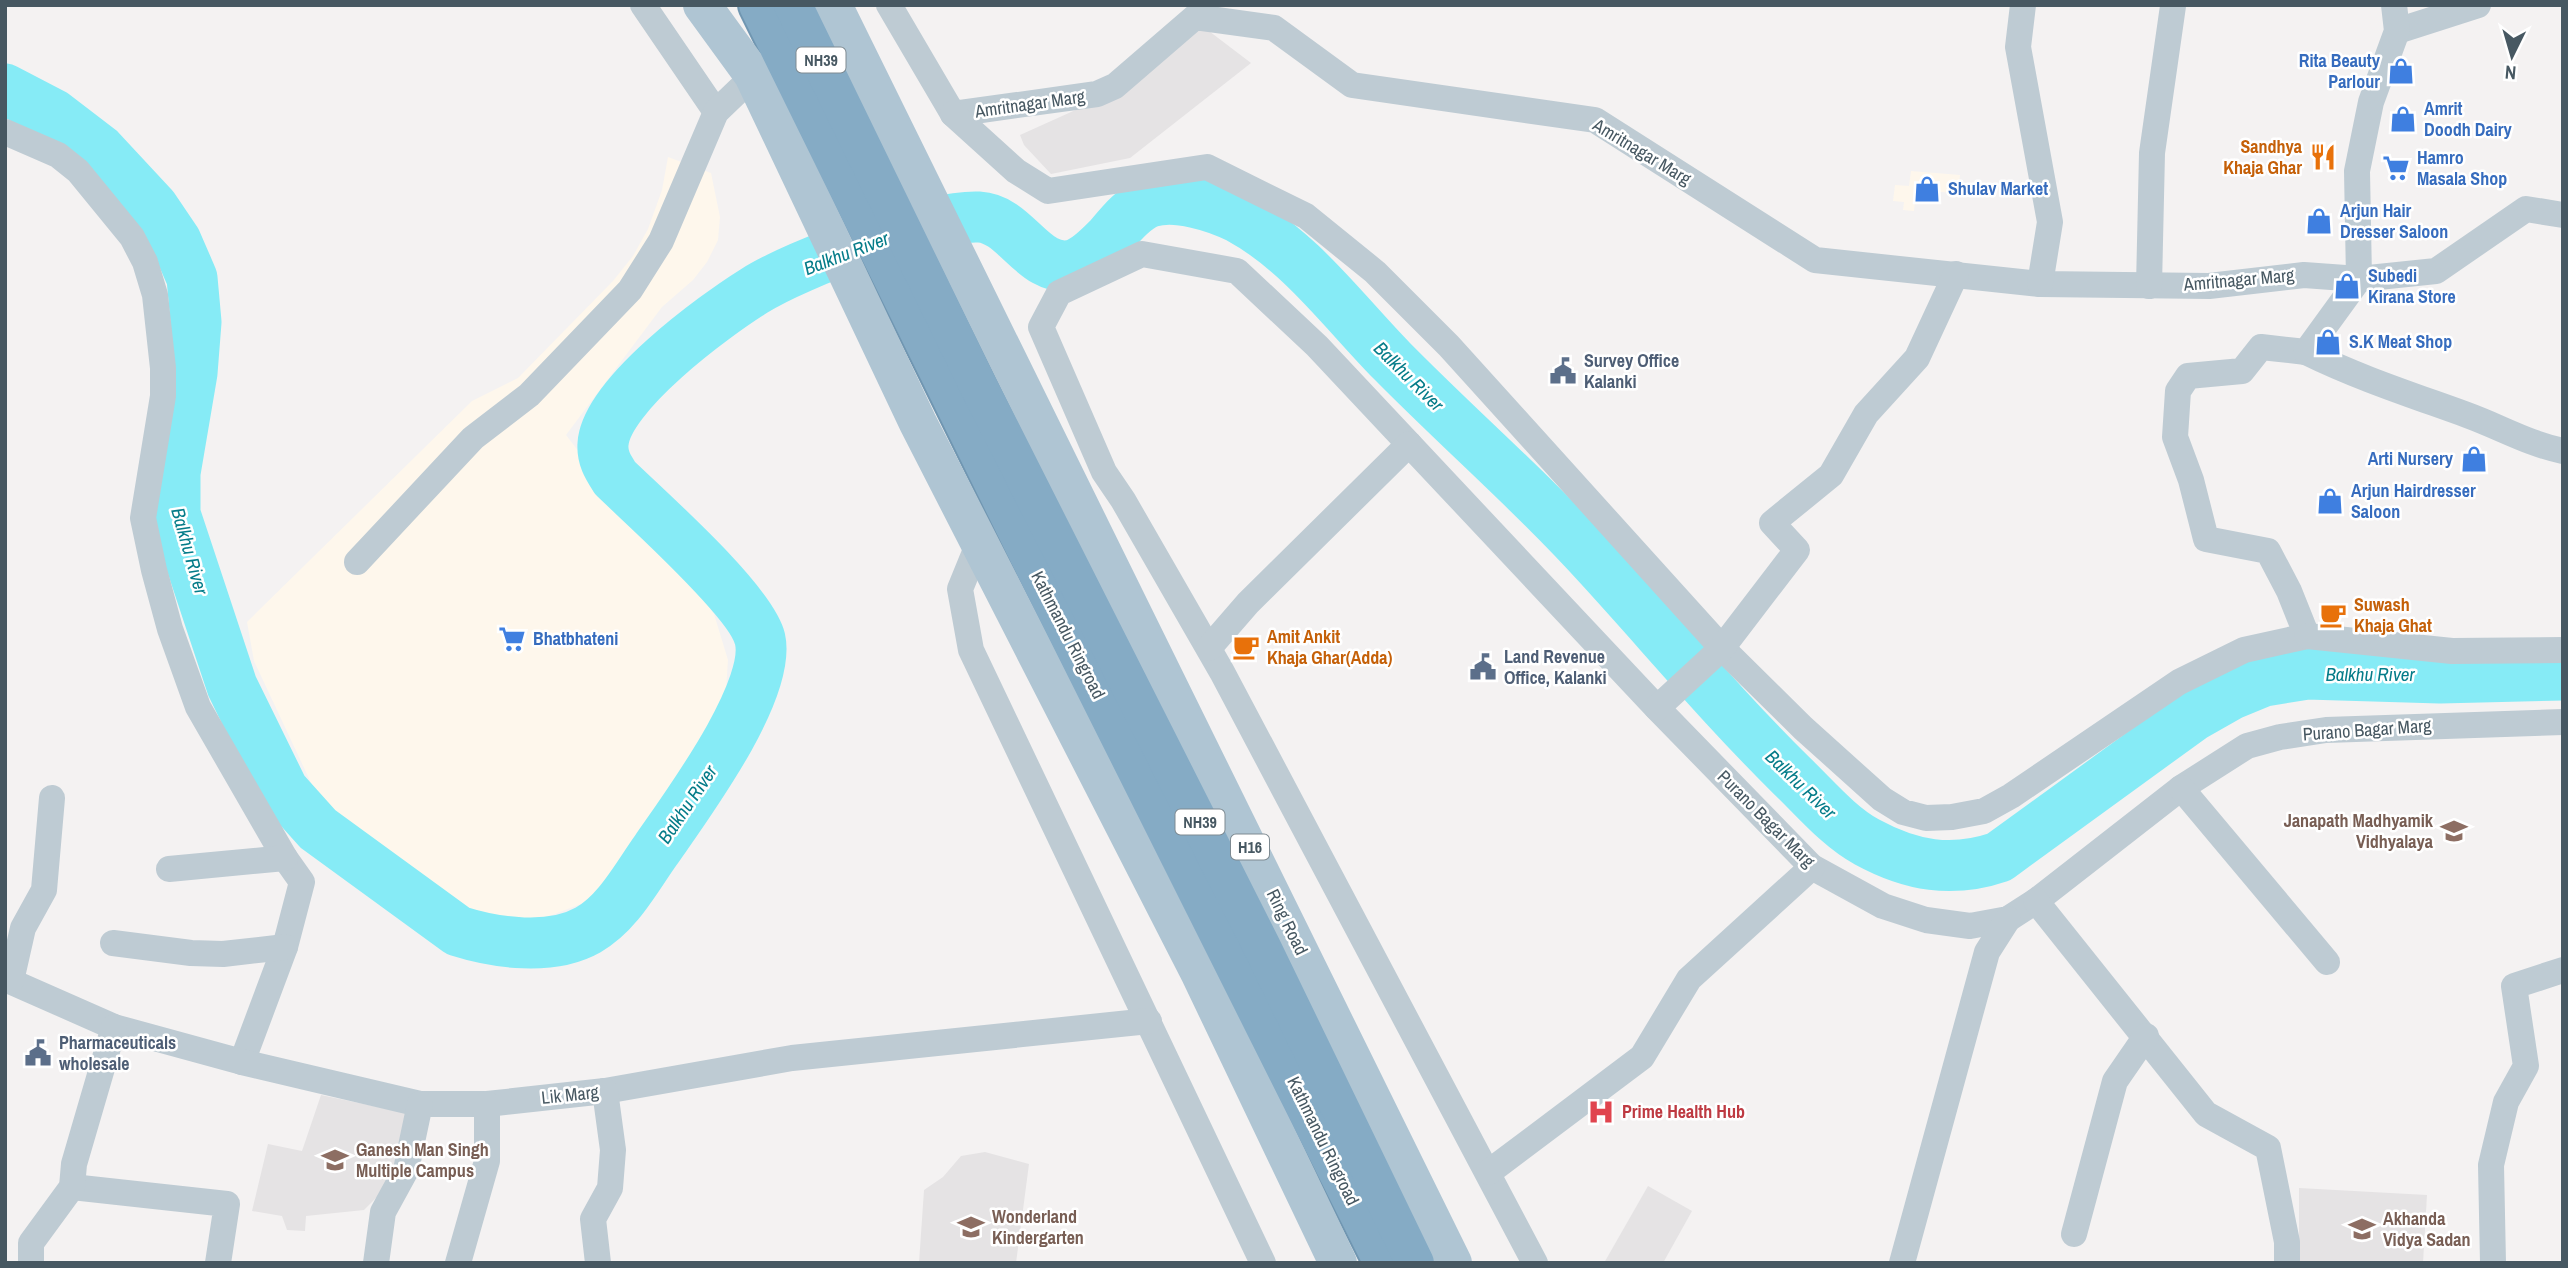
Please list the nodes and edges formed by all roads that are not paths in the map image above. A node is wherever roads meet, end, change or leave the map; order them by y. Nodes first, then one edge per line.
1 (643, 5) edge
2 (702, 5) edge
3 (758, 5) edge
4 (2023, 5) edge
5 (2478, 5) edge
6 (2173, 6) edge
7 (897, 8) edge
8 (2396, 18) edge
9 (817, 19) edge
10 (753, 75) junction
11 (716, 112) junction
12 (953, 114) junction
13 (833, 123) junction
14 (5, 132) edge
15 (2563, 215) edge
16 (1956, 274) junction
17 (2359, 279) junction
18 (2040, 284) junction
19 (2150, 285) junction
20 (2306, 352) junction
21 (980, 385) junction
22 (1409, 443) junction
23 (2563, 451) edge
24 (980, 540) junction
25 (357, 562) dead end
26 (2307, 636) junction
27 (1209, 648) junction
28 (1720, 650) junction
29 (2563, 650) edge
30 (1663, 703) junction
31 (2563, 723) edge
32 (2181, 788) junction
33 (52, 798) dead end
34 (285, 858) junction
35 (1812, 867) junction
36 (169, 870) dead end
37 (2036, 901) junction
38 (2008, 919) junction
39 (113, 943) dead end
40 (285, 947) junction
41 (2327, 962) dead end
42 (2563, 970) edge
43 (8, 980) edge
44 (1149, 1021) junction
45 (114, 1027) junction
46 (2146, 1036) junction
47 (242, 1062) junction
48 (605, 1091) junction
49 (420, 1104) junction
50 (487, 1104) junction
51 (1489, 1172) junction
52 (72, 1187) junction
53 (2074, 1234) dead end
54 (32, 1263) edge
55 (218, 1263) edge
56 (376, 1263) edge
57 (458, 1263) edge
58 (598, 1263) edge
59 (1263, 1263) edge
60 (1339, 1263) edge
61 (1383, 1263) edge
62 (1415, 1263) edge
63 (1453, 1263) edge
64 (1535, 1263) edge
65 (1902, 1263) edge
66 (2287, 1263) edge
67 (2493, 1263) edge

1 - 11 street
2 - 10 main road
3 - 9 highway, Kathmandu Ringroad / NH39
4 - 18 street
5 - 8 street
6 - 19 street
7 - 12 street, Amritnagar Marg
8 - 17 street
9 - 10 street
9 - 13 highway, Kathmandu Ringroad / NH39
10 - 11 street
10 - 13 main road
11 - 25 street
12 - 16 street, Amritnagar Marg
12 - 28 street
13 - 21 highway, Kathmandu Ringroad / NH39
13 - 24 main road
14 - 34 street
15 - 17 street, Amritnagar Marg
16 - 18 street, Amritnagar Marg
16 - 28 street
17 - 19 street, Amritnagar Marg
17 - 20 street
18 - 19 street, Amritnagar Marg
20 - 23 street
20 - 26 street
21 - 61 highway, Kathmandu Ringroad / NH39
21 - 62 highway, Kathmandu Ringroad / NH39
21 - 63 main road, Ring Road / H16
22 - 27 street
22 - 27 street, Purano Bagar Marg
22 - 30 street, Purano Bagar Marg
24 - 44 street
24 - 60 main road
26 - 28 street
26 - 29 street
27 - 51 street
28 - 30 street
30 - 35 street, Purano Bagar Marg
31 - 32 street, Purano Bagar Marg
32 - 37 street, Purano Bagar Marg
32 - 41 street
33 - 43 street
34 - 36 street
34 - 40 street
35 - 38 street, Purano Bagar Marg
35 - 51 street
37 - 38 street, Purano Bagar Marg
37 - 46 street
38 - 65 street
39 - 40 street
40 - 47 street
42 - 67 street
43 - 45 street, Lik Marg
44 - 48 street, Lik Marg
44 - 59 street
45 - 47 street, Lik Marg
45 - 52 street
46 - 53 street
46 - 66 street
47 - 49 street, Lik Marg
48 - 50 street, Lik Marg
48 - 58 street
49 - 50 street, Lik Marg
49 - 56 street
50 - 57 street
51 - 64 street
52 - 54 street
52 - 55 street

